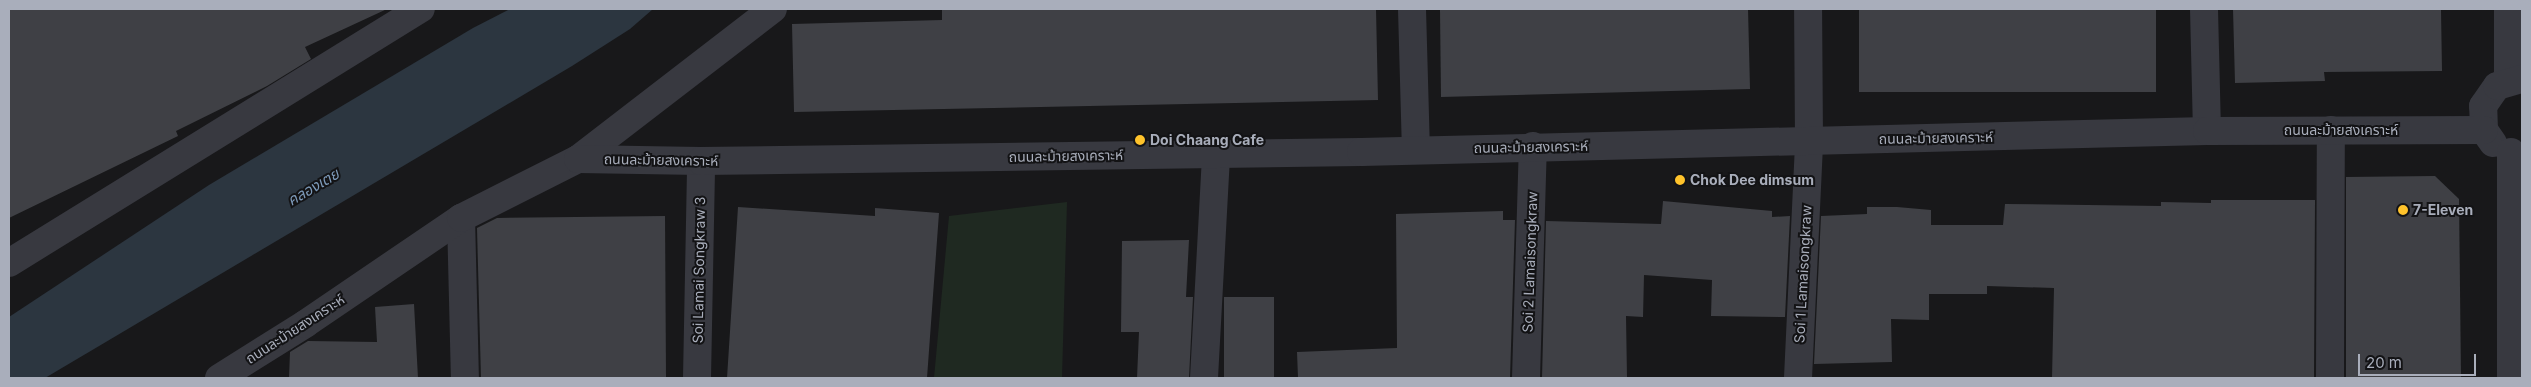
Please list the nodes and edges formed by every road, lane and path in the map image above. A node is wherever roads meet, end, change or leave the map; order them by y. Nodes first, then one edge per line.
1 (421, 9) edge
2 (773, 9) edge
3 (1412, 9) edge
4 (1808, 9) edge
5 (2204, 9) edge
6 (2508, 9) edge
7 (2515, 79) edge
8 (2331, 130) junction
9 (2484, 130) junction
10 (2207, 131) junction
11 (1809, 140) junction
12 (1533, 146) junction
13 (1416, 149) junction
14 (1216, 153) junction
15 (2516, 153) edge
16 (578, 159) junction
17 (701, 161) junction
18 (461, 218) junction
19 (9, 263) edge
20 (220, 378) edge
21 (465, 378) edge
22 (697, 378) edge
23 (1204, 378) edge
24 (1526, 378) edge
25 (1798, 378) edge
26 (2330, 378) edge
27 (2511, 378) edge

1 - 19 street
2 - 16 street, ถนนละม้ายสงเคราะห์
3 - 13 street
4 - 11 street, Soi 1 Lamaisongkraw
5 - 10 street
6 - 7 street
7 - 9 street
8 - 9 street, ถนนละม้ายสงเคราะห์
8 - 10 street, ถนนละม้ายสงเคราะห์
8 - 26 street
9 - 15 street
10 - 11 street, ถนนละม้ายสงเคราะห์
11 - 12 street, ถนนละม้ายสงเคราะห์
11 - 25 street, Soi 1 Lamaisongkraw
12 - 13 street, ถนนละม้ายสงเคราะห์
12 - 24 street, Soi 2 Lamaisongkraw
13 - 14 street, ถนนละม้ายสงเคราะห์
14 - 17 street, ถนนละม้ายสงเคราะห์
14 - 23 street
15 - 27 street
16 - 17 street, ถนนละม้ายสงเคราะห์
16 - 18 street, ถนนละม้ายสงเคราะห์
17 - 22 street, Soi Lamai Songkraw 3
18 - 20 street, ถนนละม้ายสงเคราะห์
18 - 21 street

